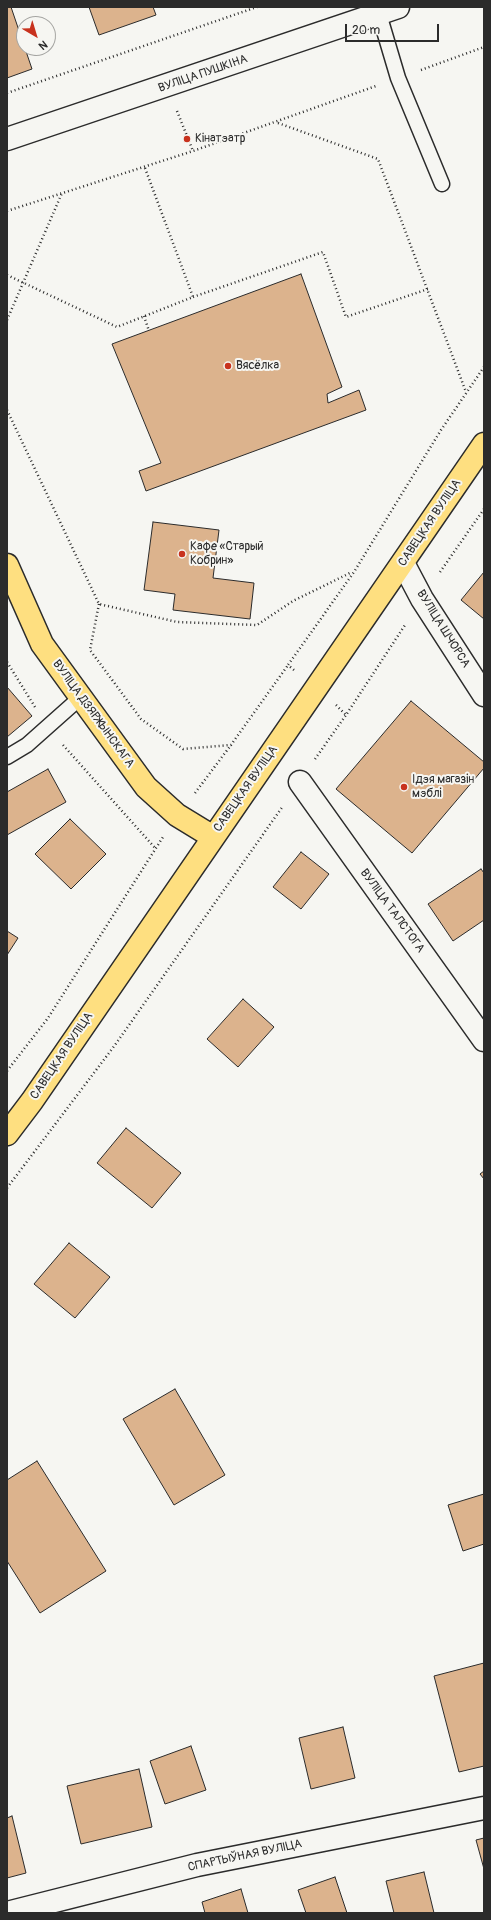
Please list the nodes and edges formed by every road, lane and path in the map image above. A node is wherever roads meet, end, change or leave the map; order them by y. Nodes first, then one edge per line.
1 (258, 7) edge
2 (388, 10) edge
3 (484, 47) edge
4 (398, 78) junction
5 (167, 86) junction
6 (7, 93) edge
7 (278, 123) junction
8 (7, 139) edge
9 (193, 152) junction
10 (145, 168) junction
11 (442, 184) dead end
12 (63, 193) junction
13 (7, 212) edge
14 (7, 275) edge
15 (23, 283) junction
16 (428, 289) junction
17 (193, 297) junction
18 (144, 316) junction
19 (7, 320) edge
20 (149, 331) dead end
21 (467, 392) dead end
22 (7, 410) edge
23 (484, 444) edge
24 (403, 563) junction
25 (7, 565) edge
26 (354, 572) dead end
27 (12, 589) edge
28 (99, 604) junction
29 (7, 662) edge
30 (288, 665) dead end
31 (484, 695) edge
32 (81, 697) junction
33 (346, 715) dead end
34 (48, 727) junction
35 (231, 746) junction
36 (7, 757) edge
37 (300, 782) junction
38 (177, 815) junction
39 (213, 837) junction
40 (156, 849) junction
41 (484, 1040) edge
42 (7, 1071) edge
43 (7, 1134) edge
44 (7, 1188) edge
45 (484, 1808) edge
46 (7, 1913) edge

1 - 6 path
2 - 4 lane
2 - 5 street, ВУЛІЦА ПУШКІНА
3 - 4 path
4 - 7 path
4 - 11 lane
5 - 8 street, ВУЛІЦА ПУШКІНА
5 - 9 path
7 - 9 path
7 - 16 path
9 - 10 path
10 - 12 path
10 - 17 path
12 - 13 path
12 - 15 path
14 - 15 path
15 - 18 path
15 - 19 path
16 - 17 path
16 - 21 path
17 - 18 path
18 - 20 path
22 - 28 path
23 - 24 main road, САВЕЦКАЯ ВУЛІЦА
24 - 31 street, ВУЛІЦА ШЧОРСА
24 - 39 main road, САВЕЦКАЯ ВУЛІЦА
25 - 27 main road, ВУЛІЦА ДЗЯРЖЫНСКАГА
26 - 28 path
27 - 32 main road, ВУЛІЦА ДЗЯРЖЫНСКАГА
28 - 35 path
29 - 34 path
30 - 35 path
32 - 34 lane
32 - 38 main road, ВУЛІЦА ДЗЯРЖЫНСКАГА
33 - 37 path
34 - 36 lane
34 - 40 path
35 - 38 path
37 - 41 street, ВУЛІЦА ТАЛСТОГА
37 - 44 path
38 - 39 main road, ВУЛІЦА ДЗЯРЖЫНСКАГА
38 - 40 path
39 - 43 main road, САВЕЦКАЯ ВУЛІЦА
40 - 42 path
45 - 46 street, СПАРТЫЎНАЯ ВУЛІЦА

